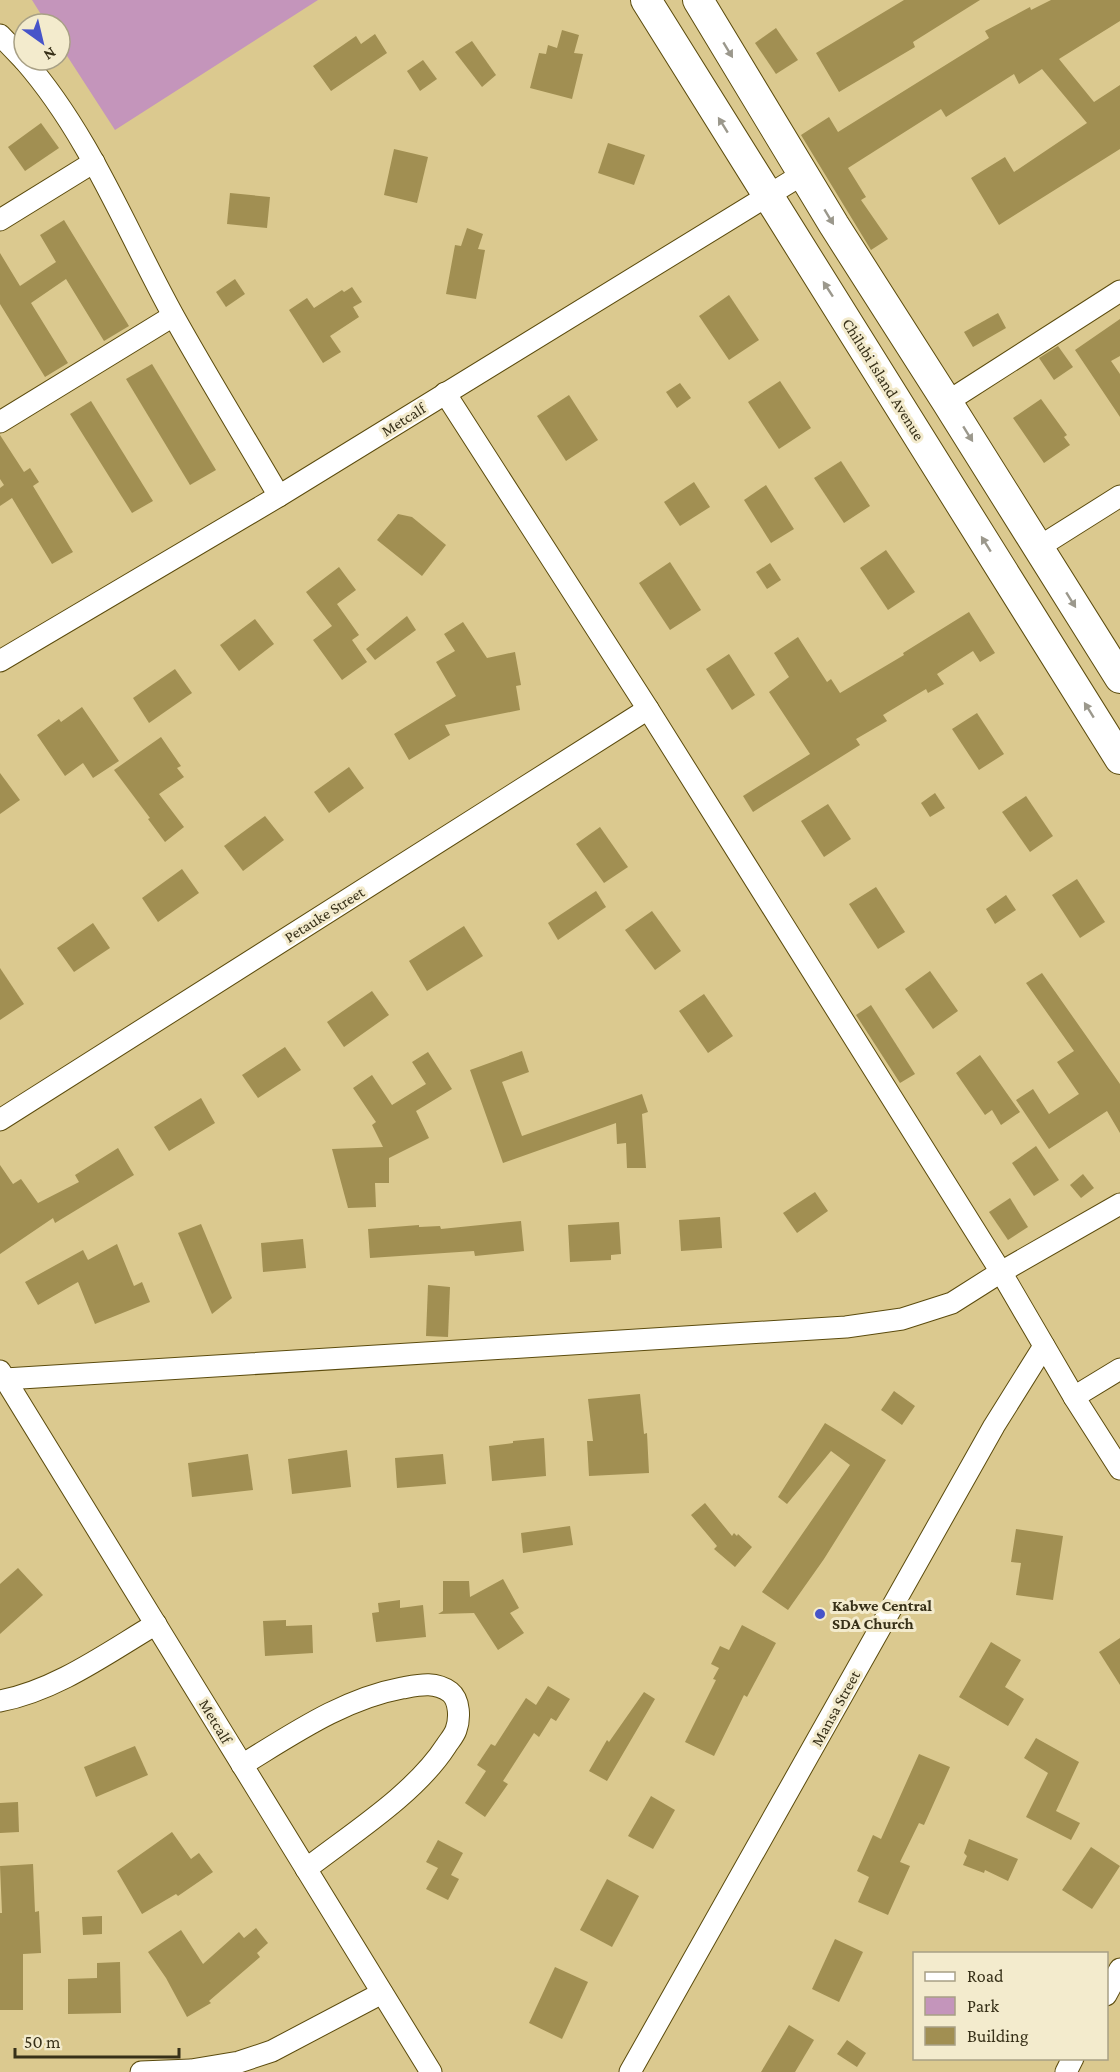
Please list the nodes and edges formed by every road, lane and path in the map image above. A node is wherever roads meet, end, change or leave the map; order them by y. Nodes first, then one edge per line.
1 (646, 0) edge
2 (698, 0) edge
3 (0, 35) edge
4 (12, 48) edge
5 (35, 72) edge
6 (94, 162) junction
7 (803, 174) junction
8 (767, 196) junction
9 (0, 220) edge
10 (1120, 291) edge
11 (173, 316) junction
12 (445, 393) junction
13 (947, 402) junction
14 (0, 422) edge
15 (279, 496) junction
16 (1120, 496) edge
17 (1039, 548) junction
18 (0, 661) edge
19 (1120, 678) edge
20 (648, 709) junction
21 (1120, 759) edge
22 (0, 1120) edge
23 (1120, 1204) edge
24 (1001, 1272) junction
25 (1044, 1346) junction
26 (1120, 1369) edge
27 (3, 1375) edge
28 (1074, 1397) junction
29 (1120, 1469) edge
30 (156, 1623) junction
31 (0, 1701) edge
32 (242, 1765) junction
33 (306, 1869) junction
34 (1120, 1969) edge
35 (382, 1993) junction
36 (1108, 1993) edge
37 (141, 2072) edge
38 (431, 2072) edge
39 (630, 2072) edge

8 -> 1 street, Chilubi Island Avenue
2 -> 7 street
3 - 4 street
5 - 6 street
6 - 9 street
6 - 11 street
7 - 8 street, Metcalf
7 -> 13 street
8 - 12 street, Metcalf
21 -> 8 street, Chilubi Island Avenue
10 - 13 street
11 - 14 street
11 - 15 street
12 - 15 street, Metcalf
12 - 20 street
13 -> 17 street
15 - 18 street, Metcalf
16 - 17 street
17 -> 19 street
20 - 22 street, Petauke Street
20 - 24 street
23 - 24 street
24 - 25 street
24 - 27 street
25 - 28 street
25 - 39 street, Mansa Street
26 - 28 street
27 - 30 street, Metcalf
28 - 29 street
30 - 31 street
30 - 32 street, Metcalf
32 - 33 street, Metcalf
32 - 33 street
33 - 35 street, Metcalf
34 - 36 street
35 - 37 street
35 - 38 street, Metcalf

